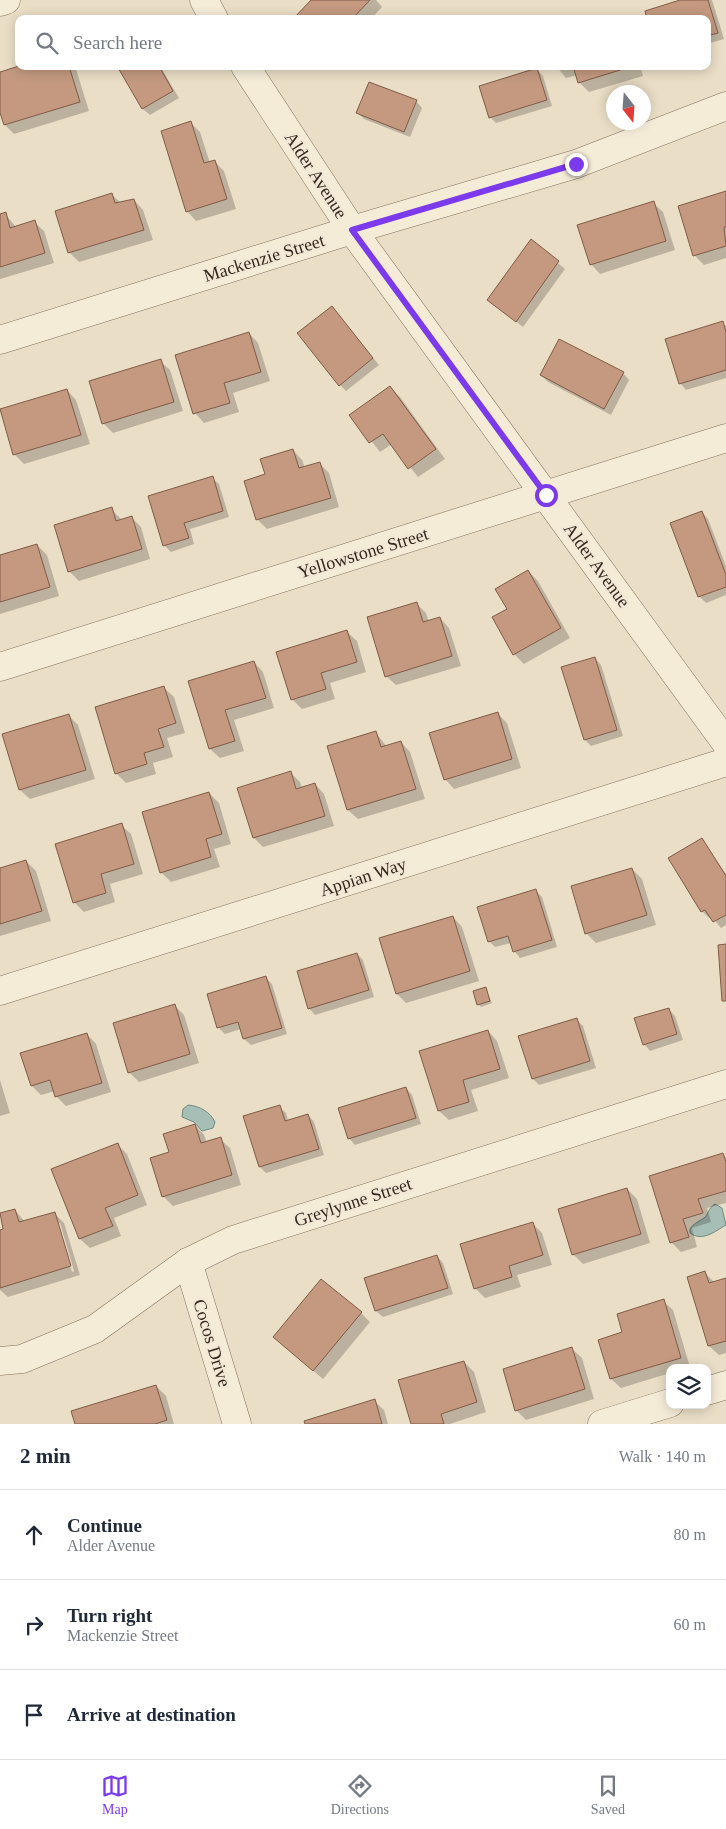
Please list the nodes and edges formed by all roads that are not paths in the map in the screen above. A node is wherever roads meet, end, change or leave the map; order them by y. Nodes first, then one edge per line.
1 (6, 0) edge
2 (204, 0) edge
3 (0, 2) edge
4 (212, 15) edge
5 (248, 70) edge
6 (726, 106) edge
7 (352, 230) junction
8 (0, 340) edge
9 (726, 438) edge
10 (546, 495) junction
11 (0, 667) edge
12 (726, 743) edge
13 (726, 762) edge
14 (0, 991) edge
15 (726, 1084) edge
16 (188, 1262) junction
17 (0, 1360) edge
18 (726, 1385) edge
19 (711, 1390) edge
20 (666, 1404) edge
21 (237, 1424) edge
22 (602, 1424) edge

1 - 3 street
2 - 4 street
5 - 7 street, Alder Avenue
6 - 7 street, Mackenzie Street
7 - 8 street, Mackenzie Street
7 - 10 street, Alder Avenue
9 - 10 street, Yellowstone Street
10 - 11 street, Yellowstone Street
10 - 12 street, Alder Avenue
13 - 14 street, Appian Way
15 - 16 street, Greylynne Street
16 - 17 street, Greylynne Street
16 - 21 street, Cocos Drive
18 - 19 street
20 - 22 street

